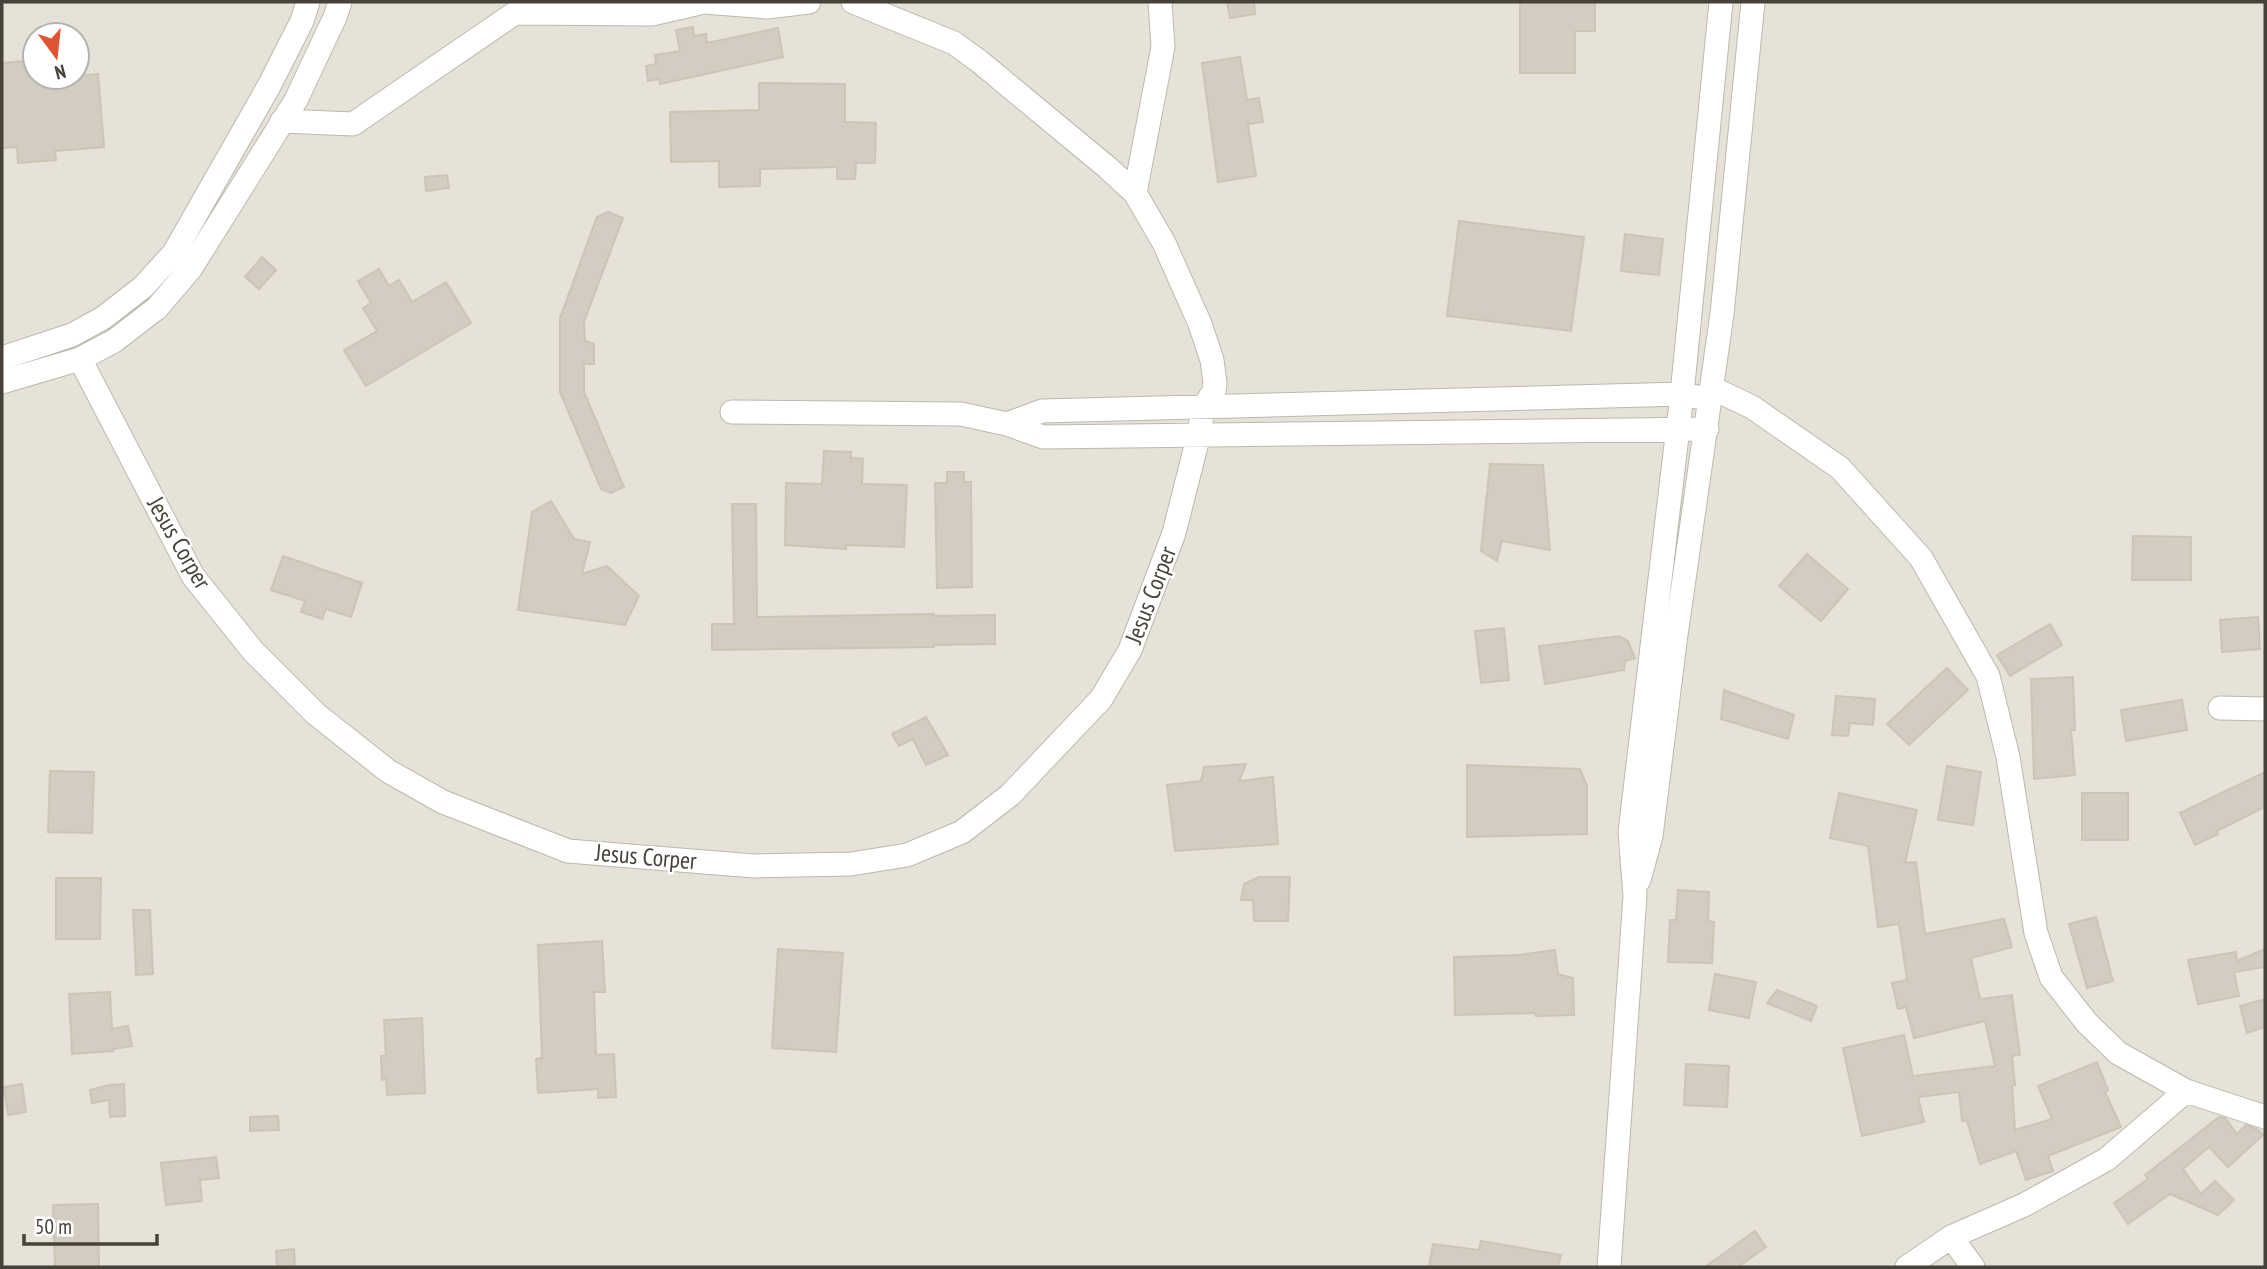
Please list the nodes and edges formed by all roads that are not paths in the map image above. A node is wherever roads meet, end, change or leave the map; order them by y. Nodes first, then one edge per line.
1 (308, 2) edge
2 (340, 2) edge
3 (704, 2) edge
4 (809, 2) edge
5 (853, 2) edge
6 (1160, 2) edge
7 (1721, 2) edge
8 (1753, 2) edge
9 (282, 121) junction
10 (1135, 193) junction
11 (2, 358) edge
12 (80, 359) junction
13 (2, 382) edge
14 (1682, 394) junction
15 (1711, 394) junction
16 (1203, 408) junction
17 (732, 412) dead end
18 (1007, 425) junction
19 (1707, 429) junction
20 (1677, 430) junction
21 (1199, 435) junction
22 (2220, 708) dead end
23 (2265, 709) edge
24 (1635, 896) junction
25 (2186, 1091) junction
26 (2265, 1117) edge
27 (1951, 1237) junction
28 (1609, 1267) edge
29 (1907, 1267) edge
30 (1973, 1267) edge

1 - 11 street
2 - 9 street
3 - 4 street
3 - 9 street
5 - 10 street, Jesus Corper
6 - 10 street
7 - 14 street
8 - 15 street
9 - 12 street
10 - 16 street, Jesus Corper
12 - 13 street
12 - 21 street, Jesus Corper
14 - 15 street
14 - 16 street
14 - 20 street
15 - 19 street
15 - 25 street
16 - 18 street
16 - 21 street, Jesus Corper
17 - 18 street
18 - 21 street
19 - 20 street
19 - 24 street
20 - 21 street
20 - 24 street
22 - 23 street
24 - 28 street
25 - 26 street
25 - 27 street
27 - 29 street
27 - 30 street

